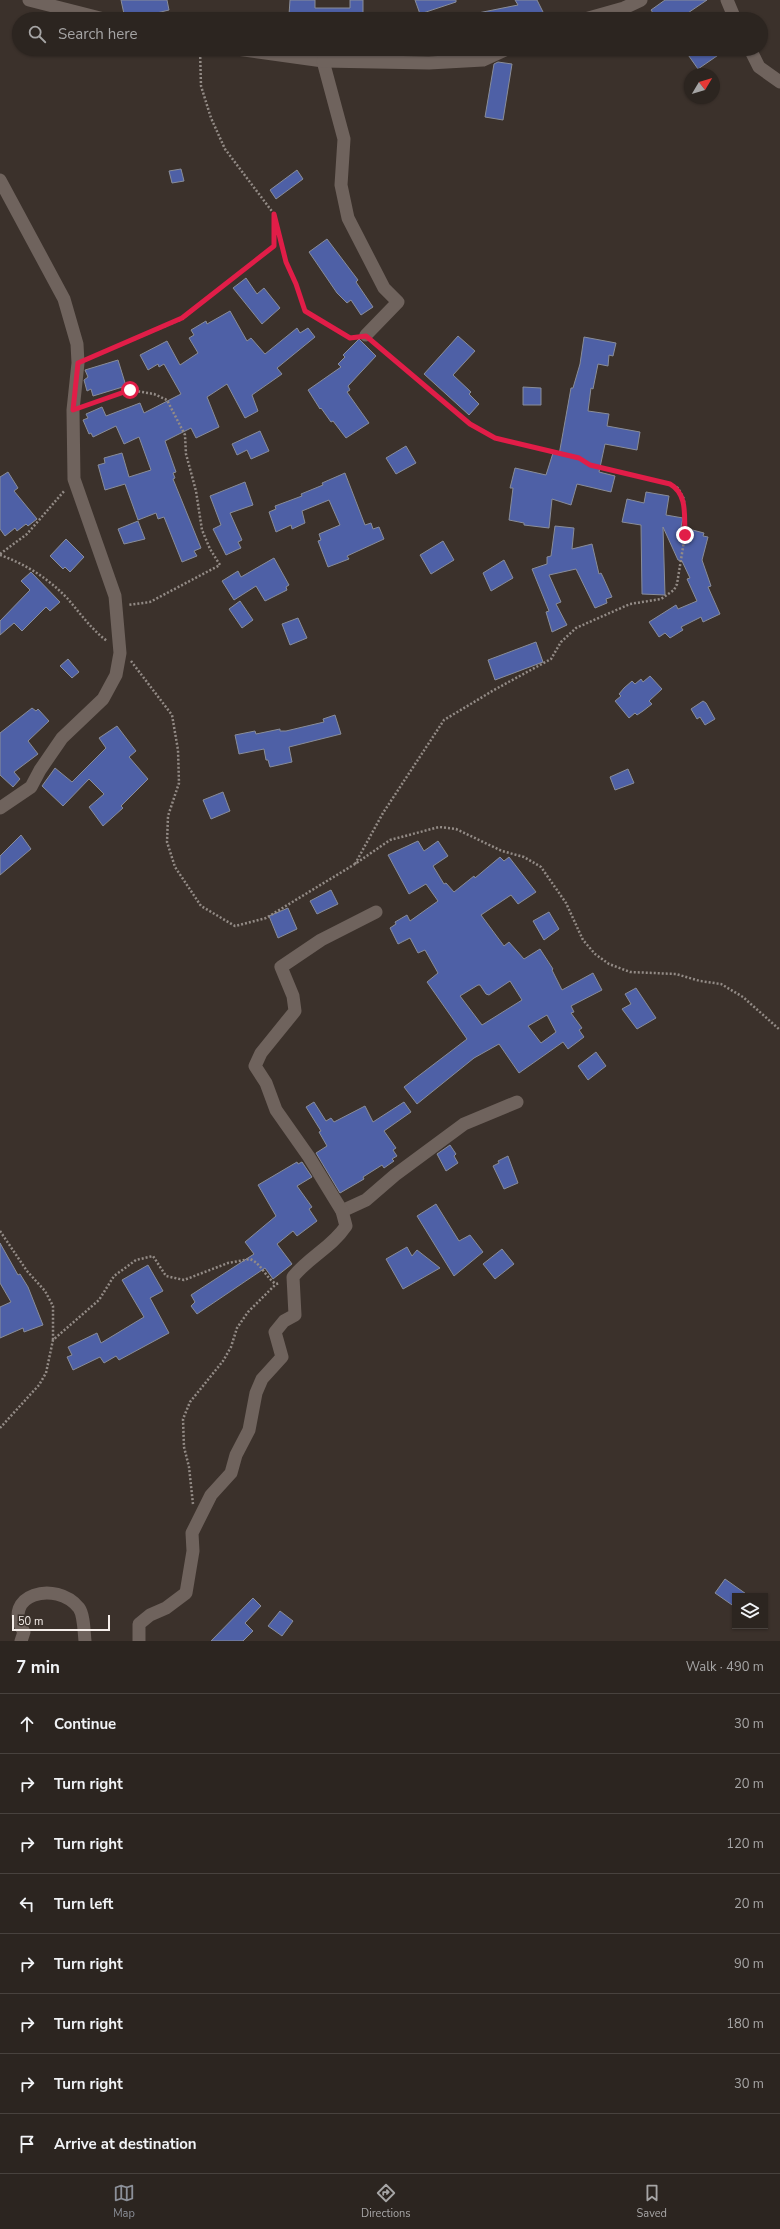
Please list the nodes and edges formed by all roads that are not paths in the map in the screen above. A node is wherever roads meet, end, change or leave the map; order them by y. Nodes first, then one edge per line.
1 (28, 0) edge
2 (641, 0) edge
3 (727, 0) edge
4 (76, 12) edge
5 (610, 12) edge
6 (733, 12) edge
7 (287, 56) edge
8 (491, 56) edge
9 (754, 56) edge
10 (323, 61) junction
11 (780, 82) edge
12 (0, 180) edge
13 (366, 336) road end
14 (0, 808) edge
15 (376, 912) dead end
16 (517, 1102) dead end
17 (342, 1211) junction
18 (21, 1641) edge
19 (85, 1641) edge
20 (139, 1641) edge

1 - 4 street
2 - 5 street
3 - 6 street
7 - 10 street
8 - 10 street
9 - 11 street
10 - 13 street
12 - 14 street
15 - 17 street
16 - 17 street
17 - 20 street
18 - 19 street

